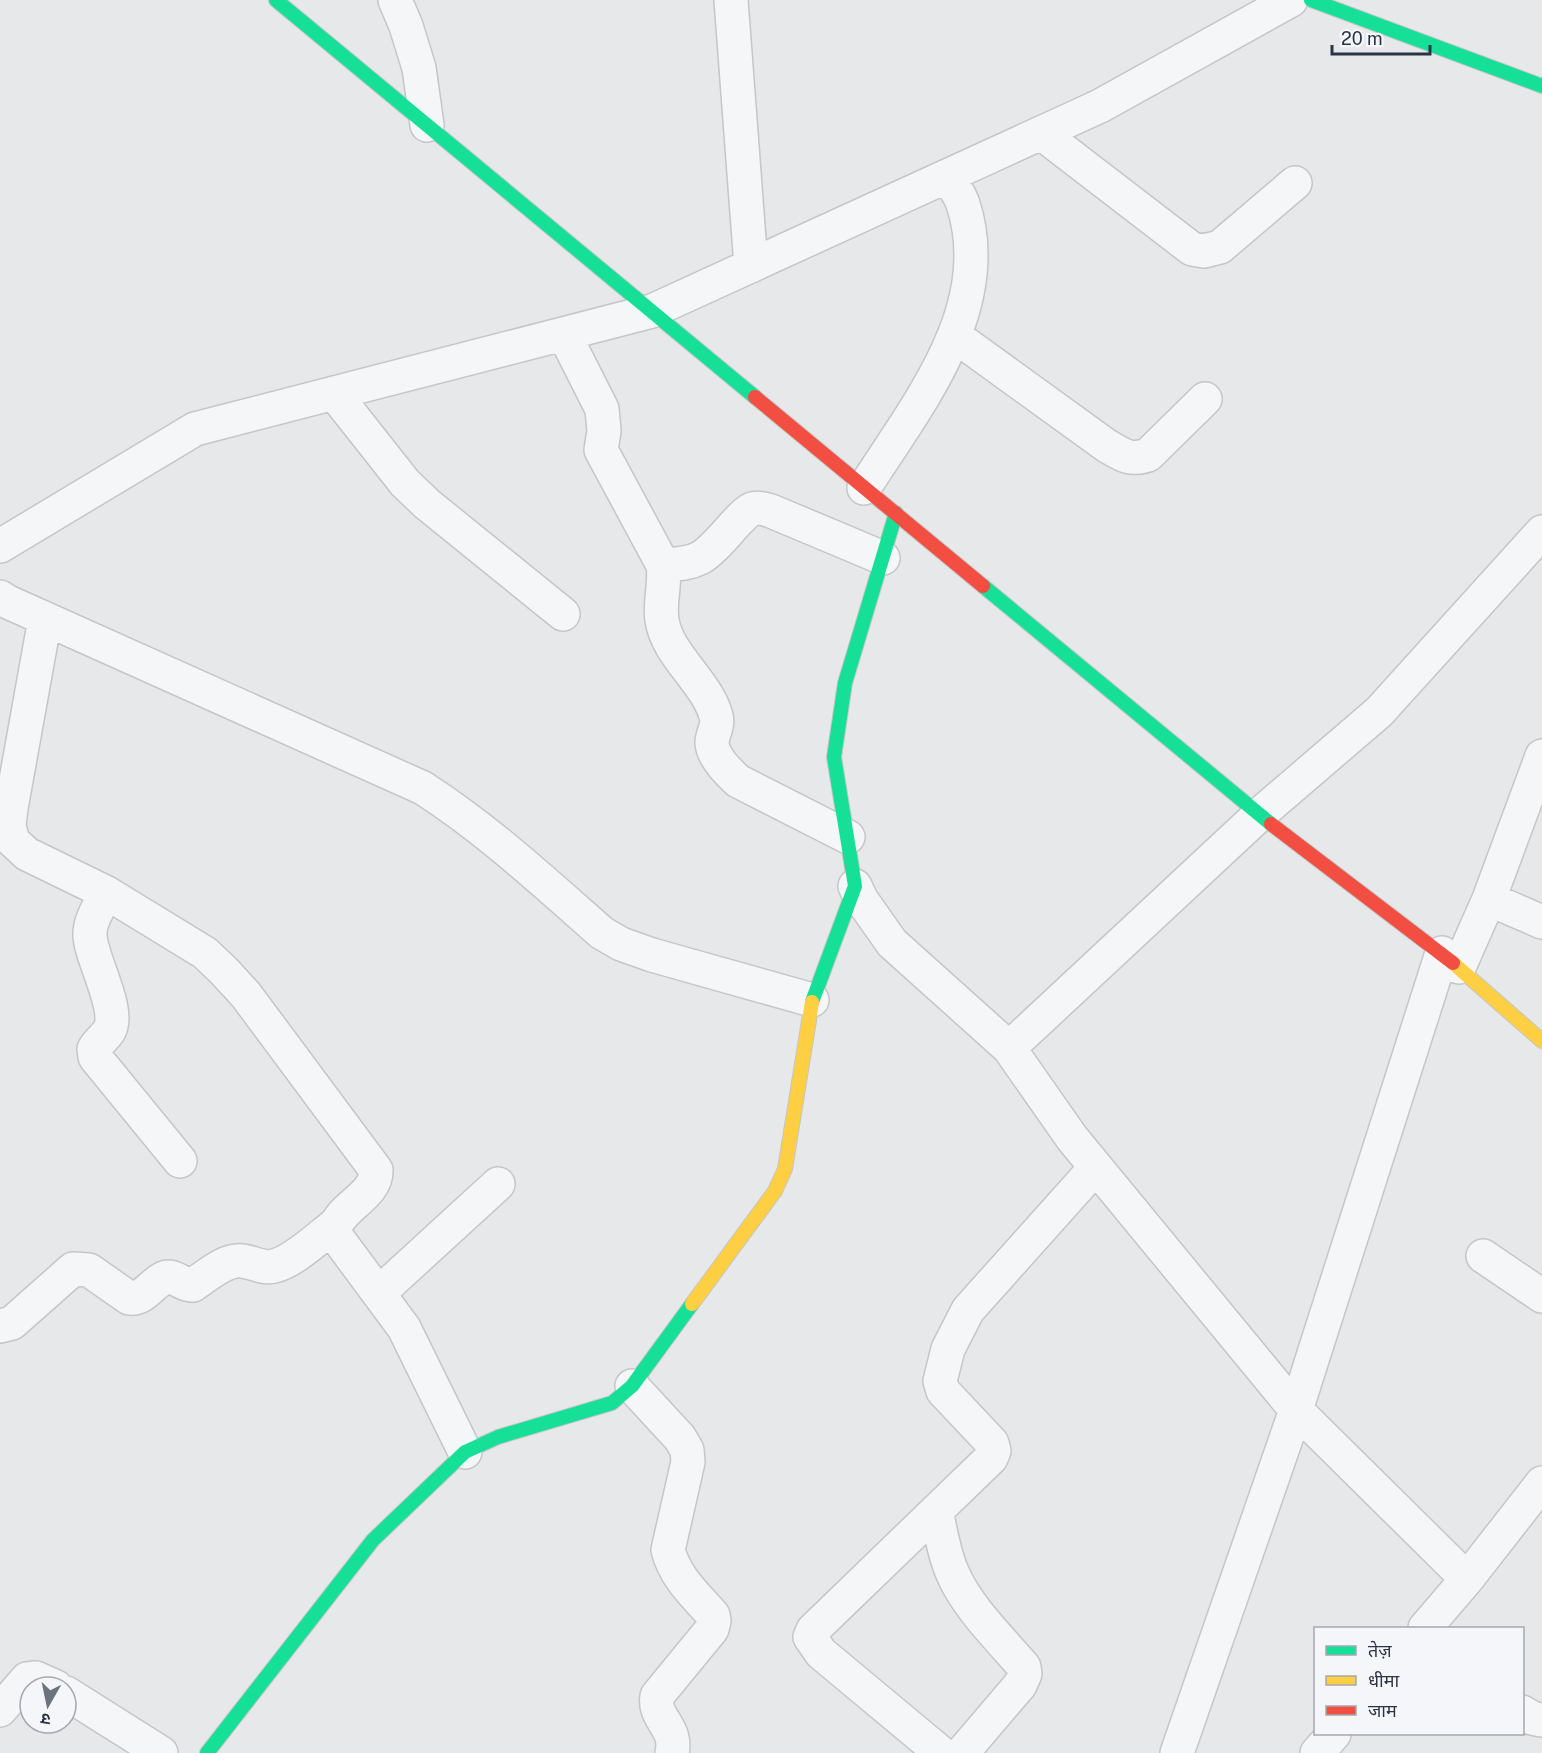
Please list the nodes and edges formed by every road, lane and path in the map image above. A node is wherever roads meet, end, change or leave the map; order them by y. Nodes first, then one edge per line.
1 (276, 0) edge
2 (395, 0) edge
3 (730, 0) edge
4 (1291, 0) edge
5 (1311, 0) edge
6 (1542, 86) edge
7 (427, 125) junction
8 (1041, 133) junction
9 (947, 176) junction
10 (1295, 183) dead end
11 (751, 266) junction
12 (652, 311) junction
13 (564, 334) junction
14 (955, 336) junction
15 (334, 393) junction
16 (1205, 399) dead end
17 (864, 488) junction
18 (896, 513) junction
19 (1542, 532) edge
20 (0, 546) edge
21 (883, 558) junction
22 (663, 565) junction
23 (0, 597) edge
24 (563, 614) dead end
25 (45, 619) junction
26 (1542, 756) edge
27 (1259, 815) junction
28 (848, 837) junction
29 (855, 886) junction
30 (106, 893) junction
31 (1489, 899) junction
32 (1542, 922) edge
33 (1451, 960) junction
34 (812, 1000) junction
35 (1542, 1041) edge
36 (1009, 1048) junction
37 (180, 1161) dead end
38 (1096, 1167) junction
39 (498, 1184) dead end
40 (335, 1225) junction
41 (1483, 1256) dead end
42 (379, 1293) junction
43 (1542, 1296) edge
44 (0, 1326) edge
45 (632, 1386) junction
46 (1296, 1410) junction
47 (465, 1452) junction
48 (1542, 1483) edge
49 (936, 1511) junction
50 (1467, 1579) junction
51 (1427, 1627) edge
52 (18, 1689) edge
53 (78, 1701) edge
54 (0, 1710) edge
55 (1524, 1713) edge
56 (1542, 1720) edge
57 (1333, 1735) edge
58 (161, 1753) edge
59 (207, 1753) edge
60 (672, 1753) edge
61 (941, 1753) edge
62 (962, 1753) edge
63 (1177, 1753) edge
64 (1317, 1753) edge

1 - 7 street
2 - 7 street
3 - 11 street
4 - 8 street
5 - 6 street
7 - 12 street
8 - 9 street
8 - 10 street
9 - 11 street
9 - 14 street
11 - 12 street
12 - 13 street
12 - 17 street
13 - 15 street
13 - 22 street
14 - 16 street
14 - 17 street
15 - 20 street
15 - 24 street
17 - 18 street
18 - 21 street
18 - 27 street
19 - 27 street
21 - 22 street
21 - 28 street
22 - 28 street
23 - 25 street
25 - 30 street
25 - 34 street
26 - 31 street
27 - 33 street
27 - 36 street
28 - 29 street
29 - 34 street
29 - 36 street
30 - 37 street
30 - 40 street
31 - 32 street
31 - 33 street
33 - 35 street
33 - 46 street
34 - 45 street
36 - 38 street
38 - 46 street
38 - 49 street
39 - 42 street
40 - 42 street
40 - 44 street
41 - 43 street
42 - 47 street
45 - 47 street
45 - 60 street
46 - 50 street
46 - 63 street
47 - 59 street
48 - 50 street
49 - 61 street
49 - 62 street
50 - 51 street
52 - 54 street
53 - 58 street
55 - 56 street
57 - 64 street

